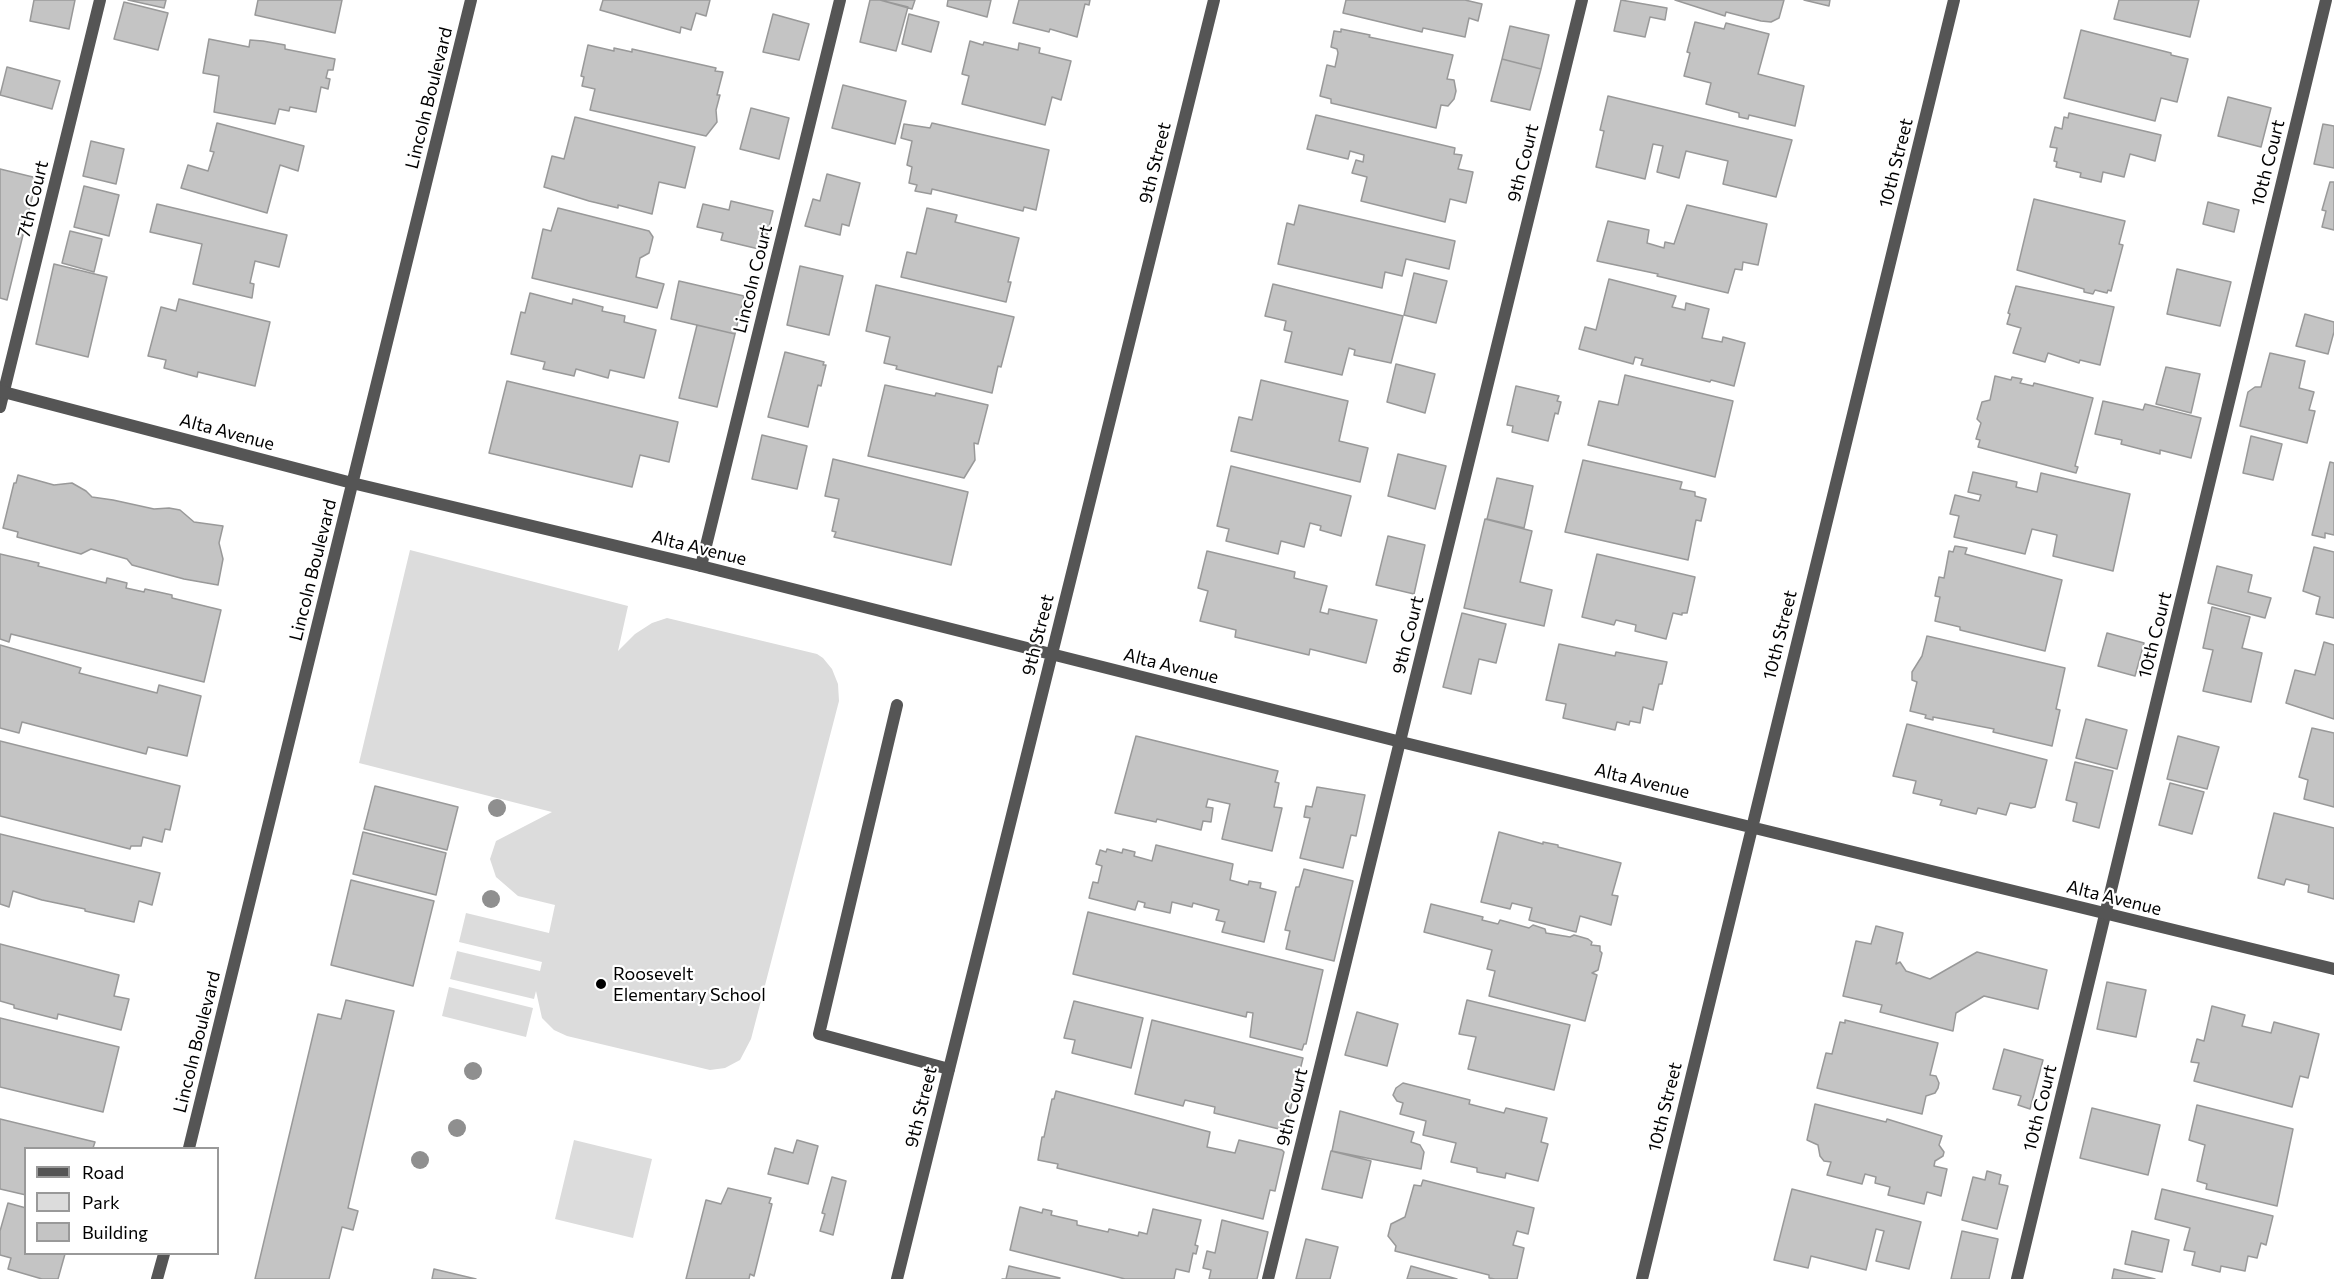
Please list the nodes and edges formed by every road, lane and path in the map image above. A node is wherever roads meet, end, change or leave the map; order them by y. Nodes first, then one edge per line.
1 (100, 0) edge
2 (471, 0) edge
3 (840, 0) edge
4 (1214, 0) edge
5 (1582, 0) edge
6 (1954, 0) edge
7 (2326, 0) edge
8 (2, 392) edge
9 (0, 407) edge
10 (352, 483) junction
11 (701, 566) junction
12 (1052, 655) junction
13 (897, 705) dead end
14 (1401, 742) junction
15 (1752, 826) junction
16 (2106, 914) junction
17 (2334, 969) edge
18 (949, 1070) junction
19 (189, 1147) edge
20 (164, 1255) edge
21 (158, 1279) edge
22 (897, 1279) edge
23 (1268, 1279) edge
24 (1642, 1279) edge
25 (2017, 1279) edge

1 - 8 street, 7th Court
2 - 10 street, Lincoln Boulevard
3 - 11 street, Lincoln Court
4 - 12 street, 9th Street
5 - 14 street, 9th Court
6 - 15 street, 10th Street
7 - 16 street, 10th Court
8 - 9 street, 7th Court
8 - 10 street, Alta Avenue
10 - 11 street, Alta Avenue
10 - 19 street, Lincoln Boulevard
11 - 12 street, Alta Avenue
12 - 14 street, Alta Avenue
12 - 18 street, 9th Street
13 - 18 street
14 - 15 street, Alta Avenue
14 - 23 street, 9th Court
15 - 16 street, Alta Avenue
15 - 24 street, 10th Street
16 - 17 street, Alta Avenue
16 - 25 street, 10th Court
18 - 22 street, 9th Street
20 - 21 street

